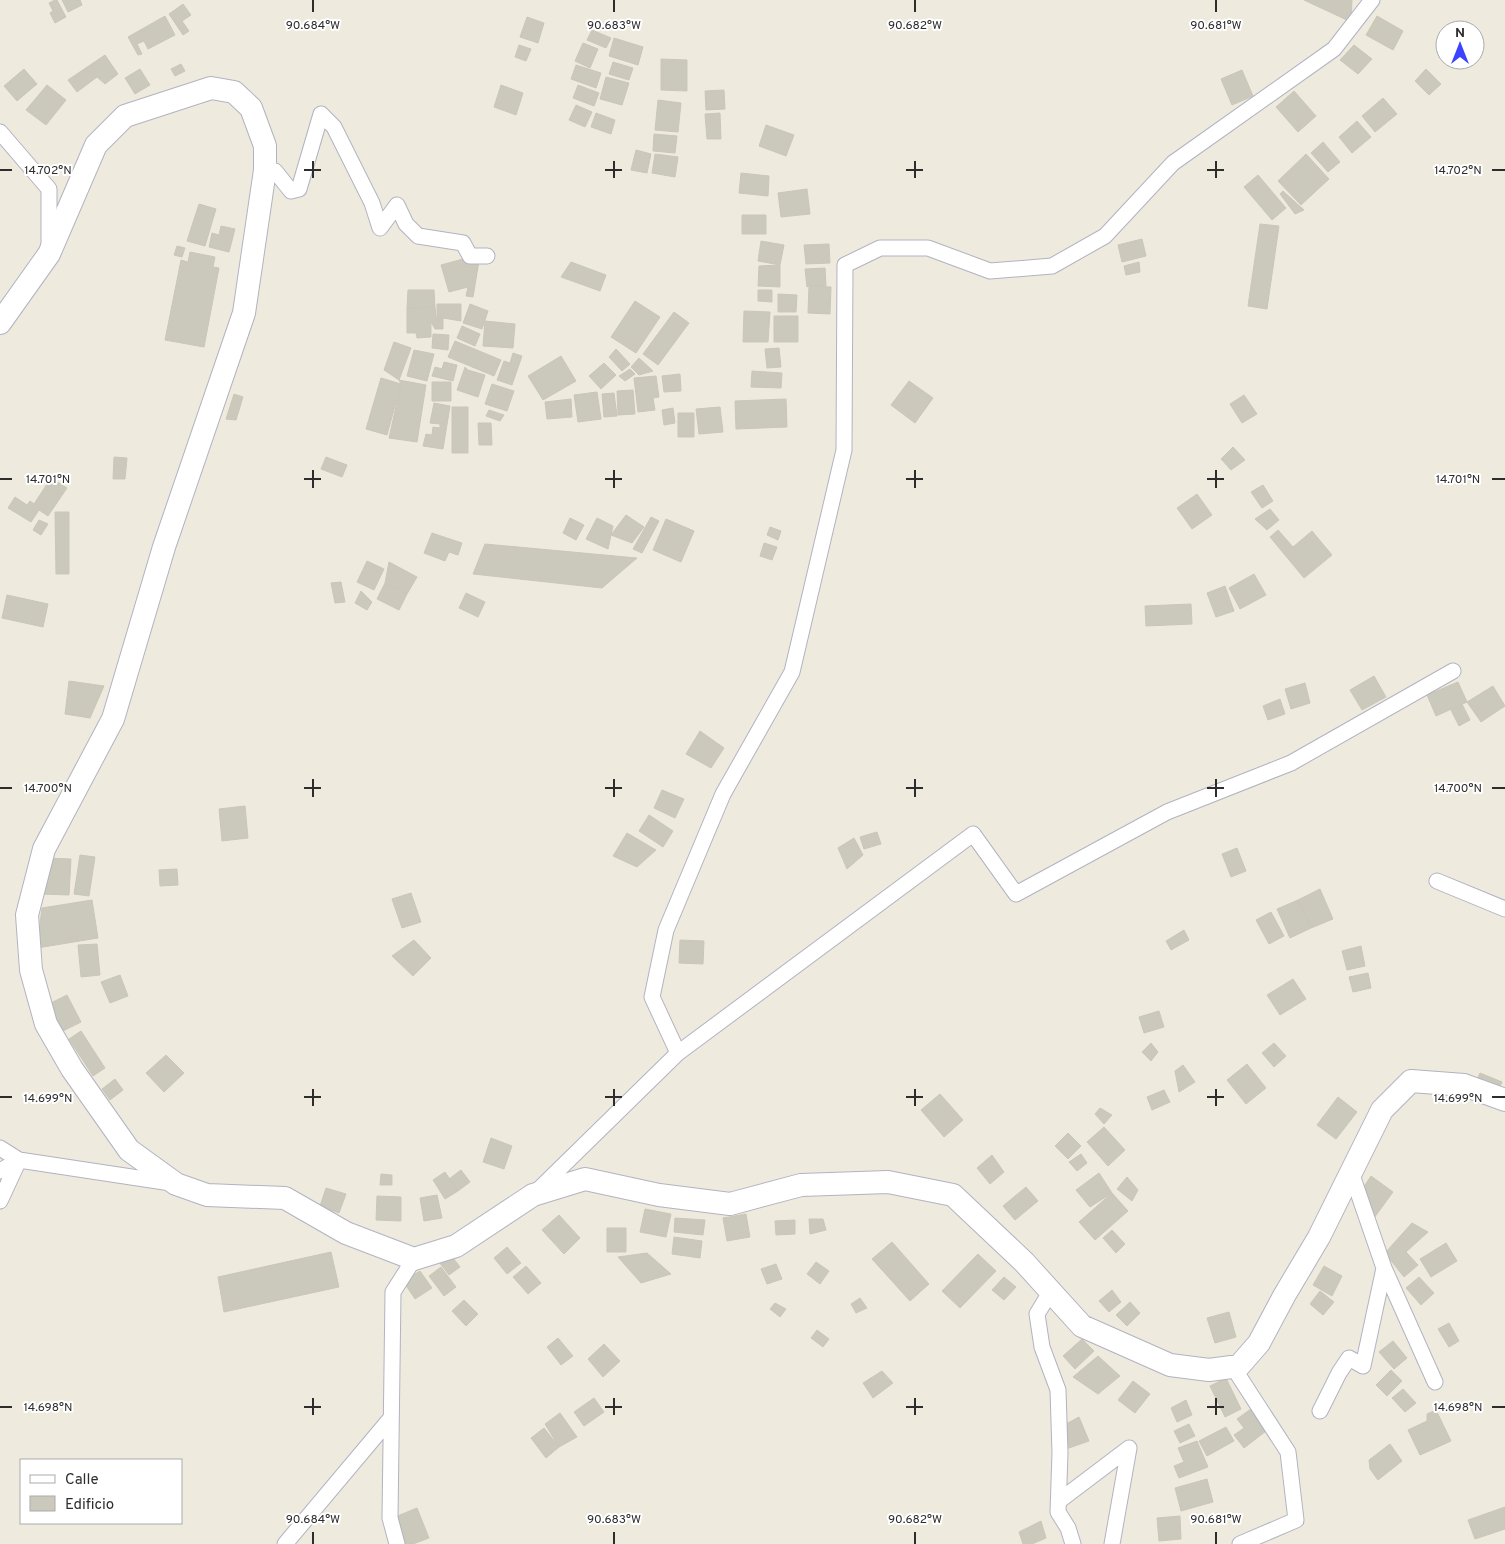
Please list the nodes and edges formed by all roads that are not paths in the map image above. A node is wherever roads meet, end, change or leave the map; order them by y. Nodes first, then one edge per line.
1 (1372, 0) edge
2 (0, 132) edge
3 (265, 170) junction
4 (49, 254) junction
5 (487, 256) dead end
6 (0, 322) edge
7 (1453, 672) dead end
8 (1437, 881) dead end
9 (1505, 908) edge
10 (678, 1053) junction
11 (1505, 1100) edge
12 (0, 1148) edge
13 (19, 1160) junction
14 (0, 1171) edge
15 (1350, 1172) junction
16 (176, 1184) junction
17 (533, 1195) junction
18 (0, 1201) edge
19 (414, 1259) junction
20 (1384, 1268) junction
21 (1051, 1292) junction
22 (1233, 1367) junction
23 (1435, 1382) dead end
24 (1320, 1411) dead end
25 (390, 1419) junction
26 (1058, 1501) junction
27 (285, 1544) edge
28 (397, 1544) edge
29 (1073, 1544) edge
30 (1112, 1544) edge
31 (1240, 1544) edge

1 - 10 street
2 - 4 street
3 - 4 street
3 - 5 street
3 - 16 street
4 - 6 street
7 - 10 street
8 - 9 street
10 - 17 street
11 - 15 street
12 - 13 street
13 - 14 street
13 - 16 street
13 - 18 street
15 - 20 street
15 - 22 street
16 - 19 street
17 - 19 street
17 - 21 street
19 - 25 street
20 - 23 street
20 - 24 street
21 - 22 street
21 - 26 street
22 - 31 street
25 - 27 street
25 - 28 street
26 - 29 street
26 - 30 street

